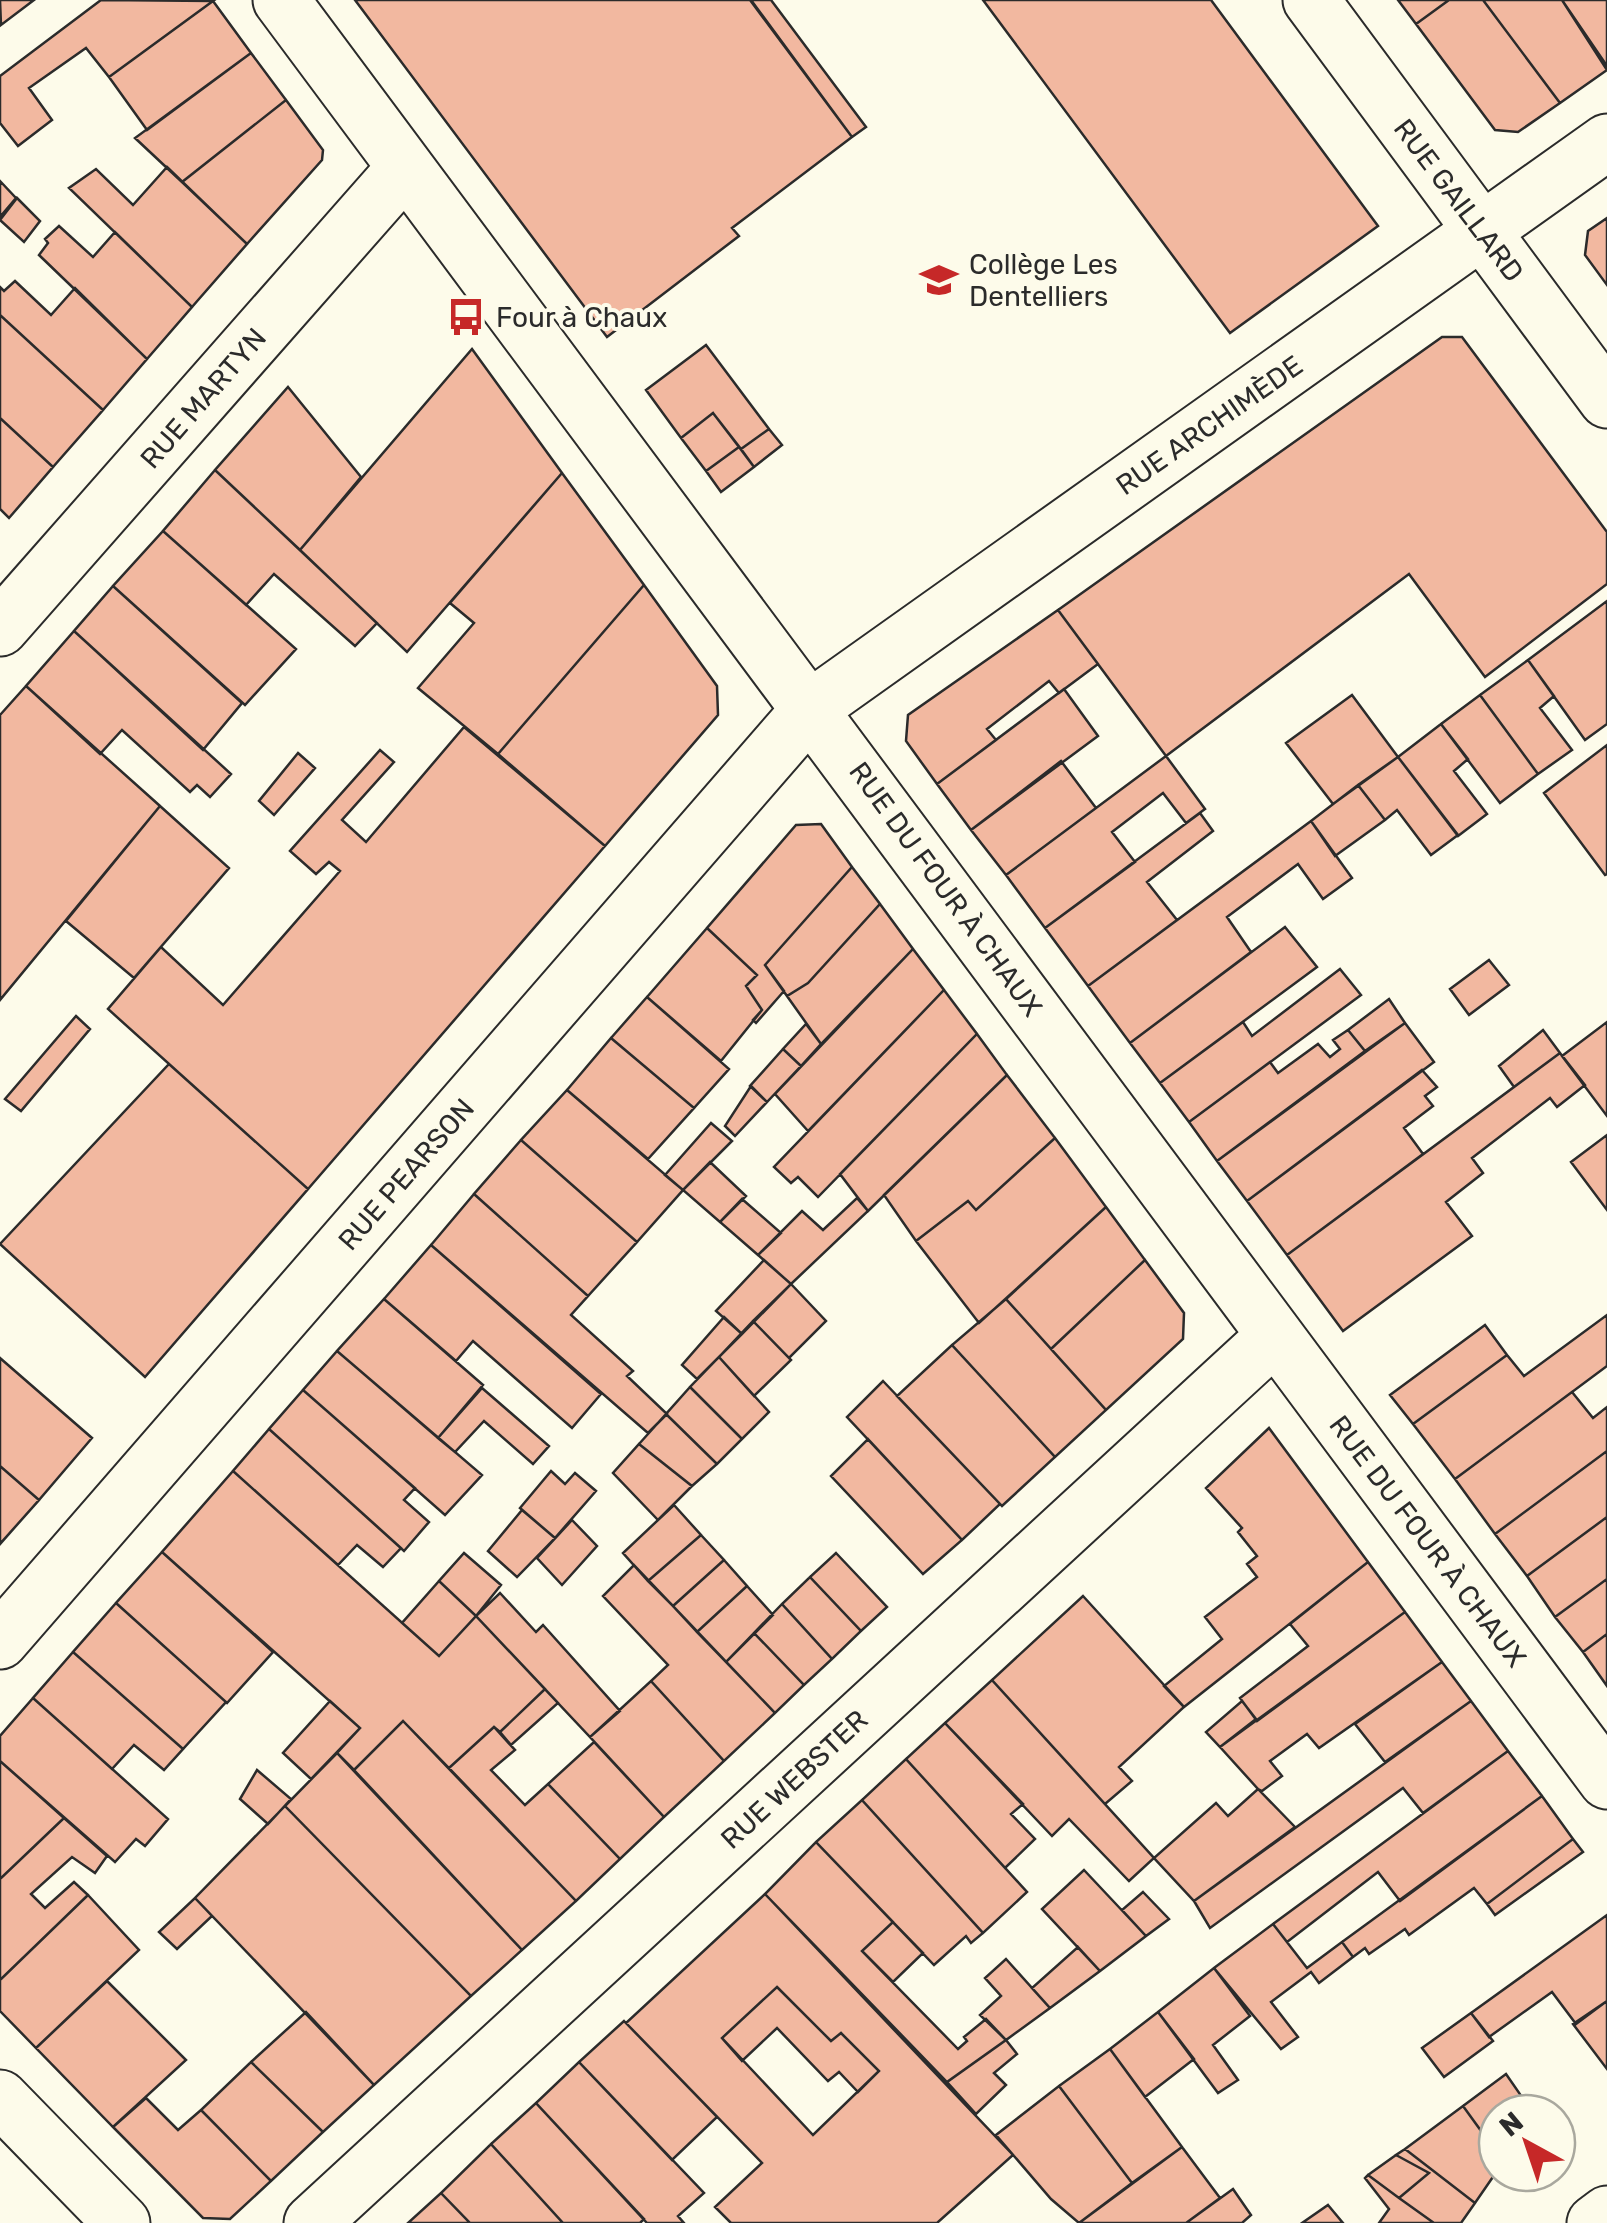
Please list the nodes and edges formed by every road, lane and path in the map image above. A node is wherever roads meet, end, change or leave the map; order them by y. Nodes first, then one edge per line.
1 (281, 0) edge
2 (1311, 0) edge
3 (1607, 142) edge
4 (405, 168) junction
5 (1482, 231) junction
6 (1607, 400) edge
7 (0, 628) edge
8 (812, 707) junction
9 (1275, 1336) junction
10 (0, 1641) edge
11 (1607, 1781) edge
12 (0, 2098) edge
13 (1607, 2214) edge
14 (122, 2223) edge
15 (312, 2223) edge
16 (1594, 2223) edge

1 - 4 street, RUE DU FOUR À CHAUX
2 - 5 street, RUE GAILLARD
3 - 5 street, RUE ARCHIMÈDE
4 - 7 street, RUE MARTYN
4 - 8 street, RUE DU FOUR À CHAUX
5 - 6 street, RUE GAILLARD
5 - 8 street, RUE ARCHIMÈDE
8 - 9 street, RUE DU FOUR À CHAUX
8 - 10 street, RUE PEARSON
9 - 11 street, RUE DU FOUR À CHAUX
9 - 15 street, RUE WEBSTER
12 - 14 street
13 - 16 street

